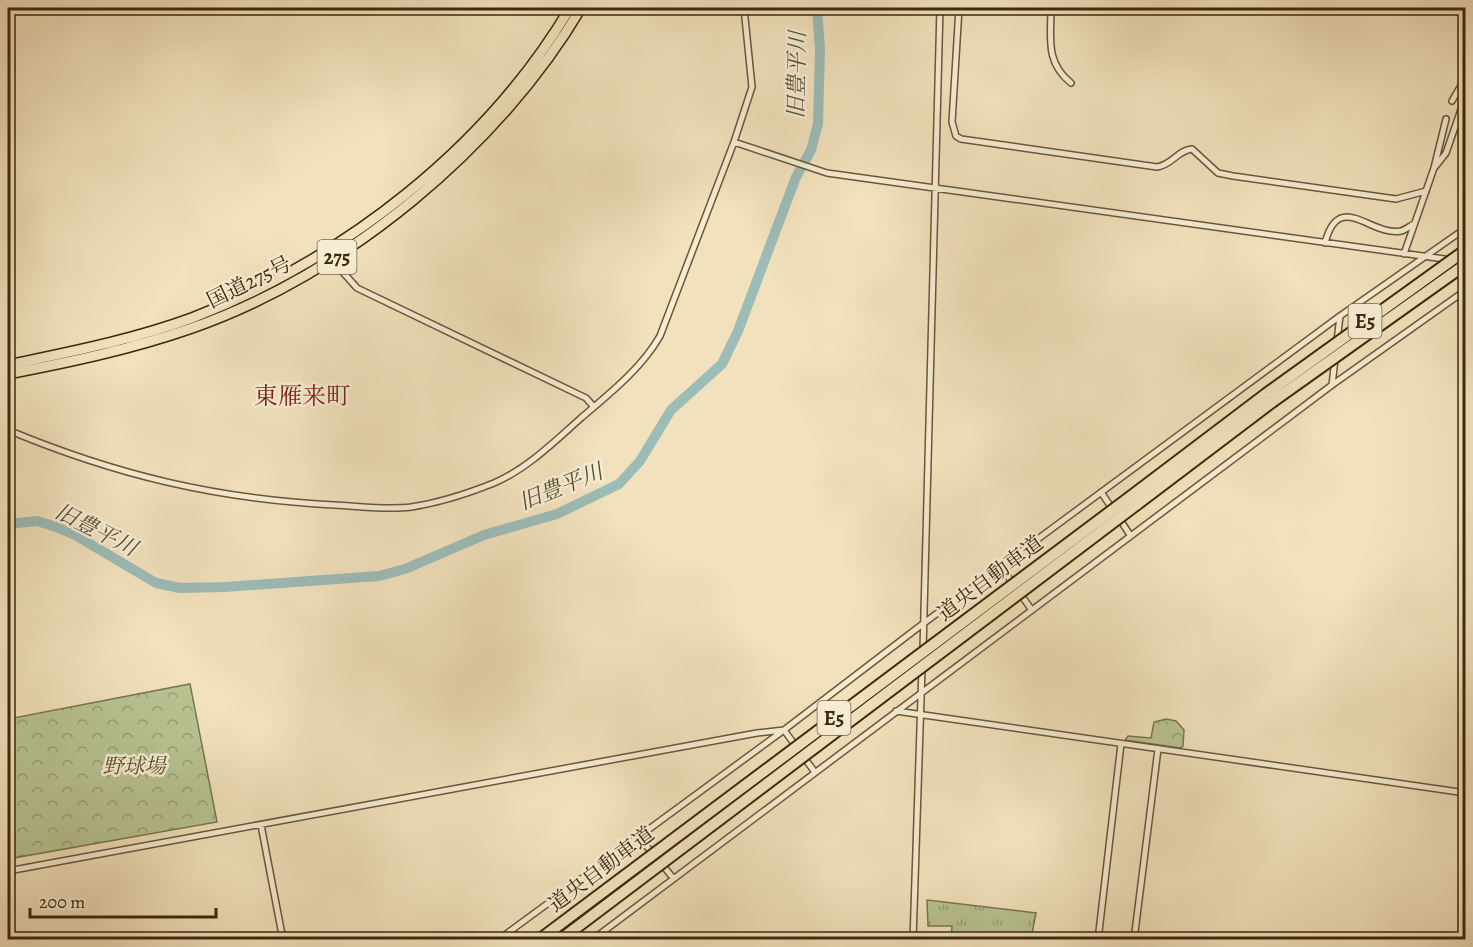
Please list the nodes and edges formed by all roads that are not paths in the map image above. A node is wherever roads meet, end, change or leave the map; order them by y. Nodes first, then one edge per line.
1 (570, 8) edge
2 (581, 8) edge
3 (744, 8) edge
4 (940, 8) edge
5 (958, 8) edge
6 (1051, 8) edge
7 (1466, 77) edge
8 (1071, 83) dead end
9 (1466, 95) edge
10 (1452, 100) dead end
11 (1446, 119) dead end
12 (734, 142) junction
13 (1434, 168) junction
14 (937, 189) junction
15 (1426, 191) junction
16 (1414, 224) junction
17 (1466, 228) edge
18 (1325, 243) junction
19 (1466, 250) edge
20 (1404, 254) junction
21 (1424, 256) junction
22 (332, 260) junction
23 (1466, 263) edge
24 (1466, 290) edge
25 (1340, 316) junction
26 (8, 365) edge
27 (8, 374) edge
28 (1332, 385) junction
29 (1269, 398) junction
30 (594, 407) junction
31 (8, 430) edge
32 (1101, 492) junction
33 (1133, 501) junction
34 (1130, 535) junction
35 (1001, 567) junction
36 (1031, 609) junction
37 (924, 624) junction
38 (921, 691) junction
39 (896, 711) junction
40 (921, 716) junction
41 (784, 730) junction
42 (1121, 744) junction
43 (1158, 749) junction
44 (814, 771) junction
45 (1466, 793) edge
46 (261, 825) junction
47 (639, 837) junction
48 (8, 871) edge
49 (673, 878) junction
50 (283, 939) edge
51 (498, 939) edge
52 (539, 939) edge
53 (560, 939) edge
54 (592, 939) edge
55 (913, 939) edge
56 (1098, 939) edge
57 (1134, 939) edge

1 - 26 highway, 国道275号 / 275
2 - 22 highway, 国道275号 / 275
3 - 12 street
4 - 14 street
5 - 15 street
6 - 8 street
7 - 10 street
9 - 13 street
11 - 13 street
12 - 14 street
12 - 30 street
13 - 15 street
14 - 18 street
14 - 37 street
15 - 16 street
16 - 18 street
16 - 20 street
17 - 21 street
18 - 20 street
19 - 29 highway, 道央自動車道 / E5, bridge
20 - 21 street
21 - 23 street
21 - 25 street
22 - 27 highway, 国道275号 / 275
22 - 30 street
23 - 29 highway, 道央自動車道 / E5, bridge
24 - 28 street
25 - 28 street
25 - 32 street
28 - 34 street
29 - 33 highway, 道央自動車道 / E5
30 - 31 street
32 - 34 street
32 - 35 street
33 - 52 highway, 道央自動車道 / E5, bridge
33 - 53 highway, 道央自動車道 / E5, bridge
34 - 36 street
35 - 36 street
35 - 37 street
36 - 38 street
37 - 38 street
37 - 41 street
38 - 39 street
38 - 40 street
39 - 40 street
39 - 44 street
40 - 42 street
40 - 55 street
41 - 44 street
41 - 46 street
41 - 47 street
42 - 43 street
42 - 56 street
43 - 45 street
43 - 57 street
44 - 49 street
46 - 48 street
46 - 50 street
47 - 49 street
47 - 51 street
49 - 54 street

